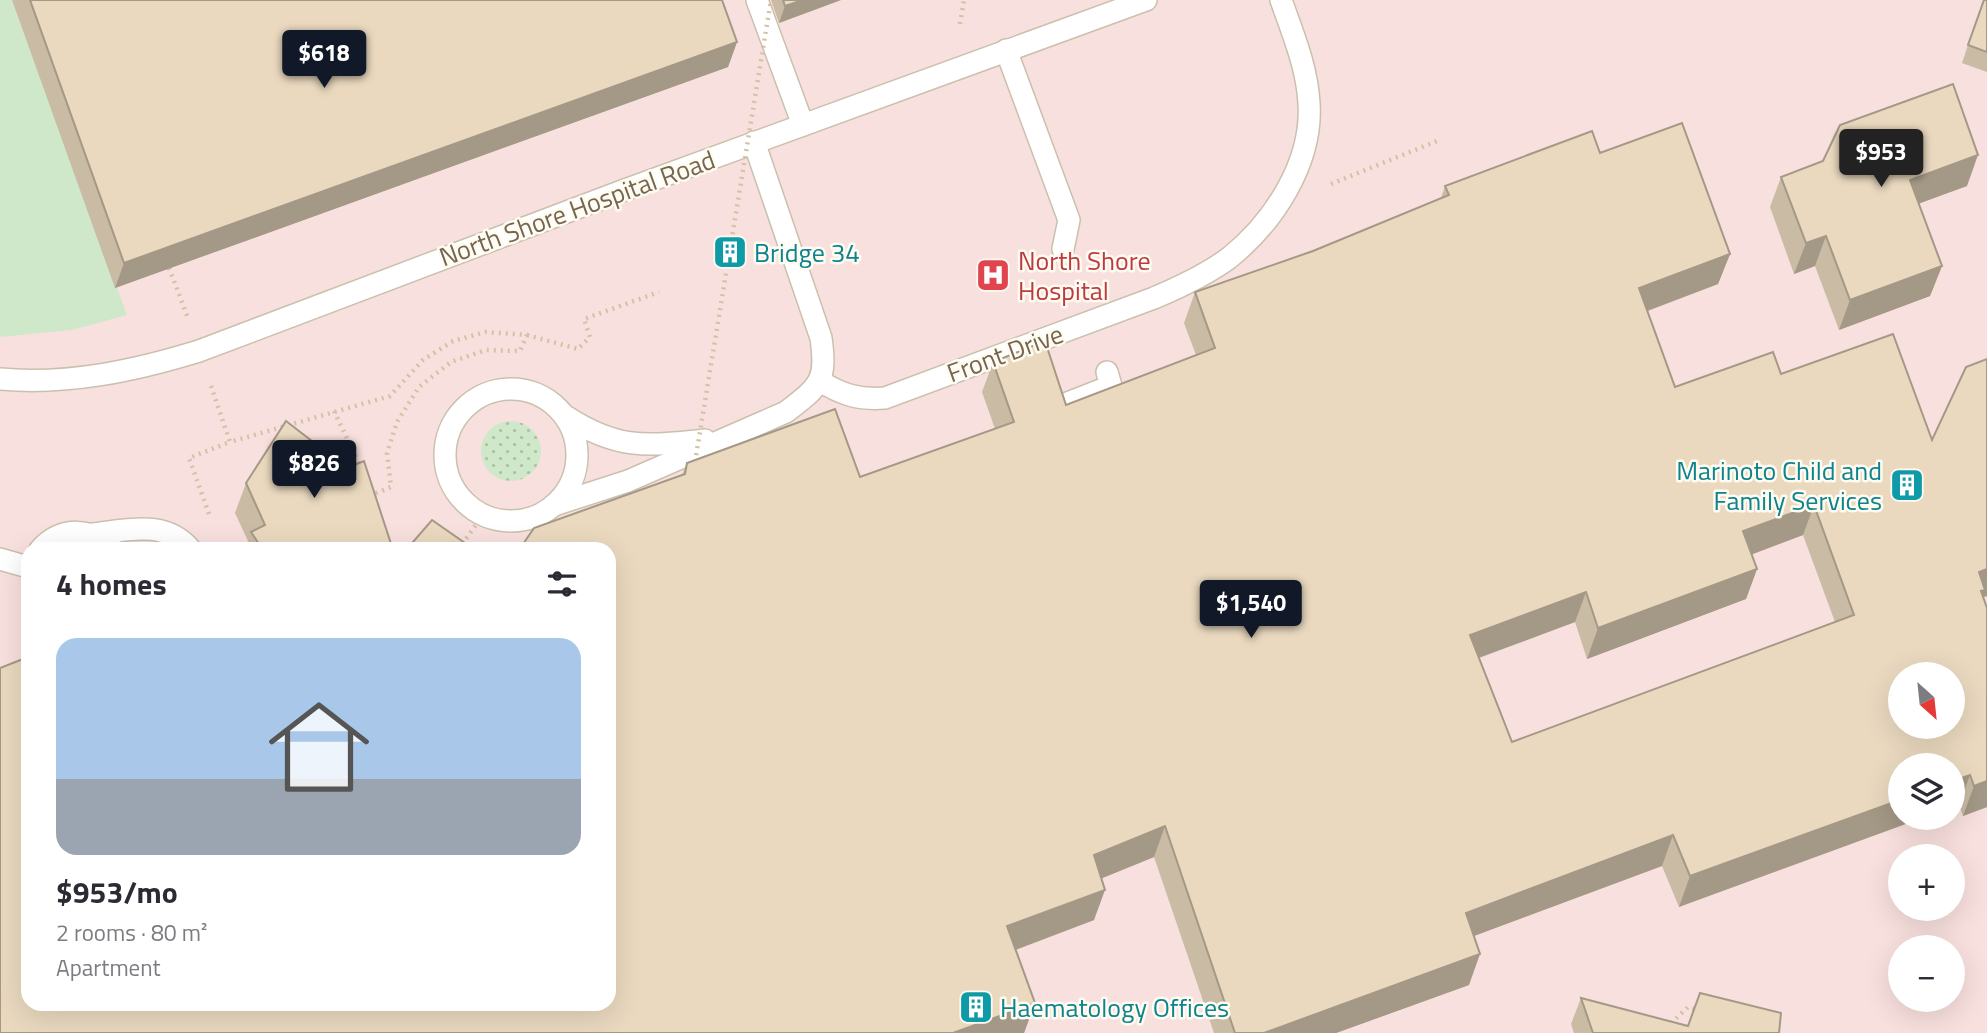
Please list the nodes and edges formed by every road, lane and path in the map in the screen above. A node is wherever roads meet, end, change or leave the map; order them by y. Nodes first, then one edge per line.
1 (757, 0) edge
2 (771, 0) edge
3 (964, 0) edge
4 (1146, 0) edge
5 (1281, 0) edge
6 (960, 24) dead end
7 (1006, 50) junction
8 (803, 125) junction
9 (1437, 141) dead end
10 (754, 142) junction
11 (1276, 206) junction
12 (1063, 249) dead end
13 (659, 292) dead end
14 (527, 335) junction
15 (1107, 372) dead end
16 (0, 379) edge
17 (820, 381) junction
18 (1060, 406) edge
19 (567, 417) junction
20 (724, 438) junction
21 (230, 442) dead end
22 (362, 470) edge
23 (694, 472) edge
24 (368, 482) edge
25 (374, 494) junction
26 (377, 505) edge
27 (554, 505) junction
28 (483, 515) junction
29 (212, 523) dead end
30 (93, 534) junction
31 (47, 542) edge
32 (108, 542) edge
33 (181, 542) edge
34 (464, 542) edge
35 (0, 559) edge
36 (21, 565) edge
37 (1700, 1010) edge
38 (1661, 1033) edge

1 - 8 lane
2 - 23 path, bridge
3 - 6 path
4 - 7 lane, North Shore Hospital Road
5 - 11 lane, Front Drive
7 - 8 lane, North Shore Hospital Road
7 - 12 lane
8 - 10 lane, North Shore Hospital Road
9 - 11 path
10 - 16 lane, North Shore Hospital Road
10 - 17 lane
11 - 17 lane, Front Drive
13 - 14 path
14 - 22 path
14 - 25 path
15 - 18 lane
17 - 20 lane
19 - 20 lane
19 - 27 lane
19 - 28 lane
20 - 27 lane
21 - 29 path
24 - 25 path
25 - 26 path
27 - 28 lane
28 - 34 path
30 - 31 lane
30 - 32 lane
30 - 33 lane
35 - 36 lane
37 - 38 path

